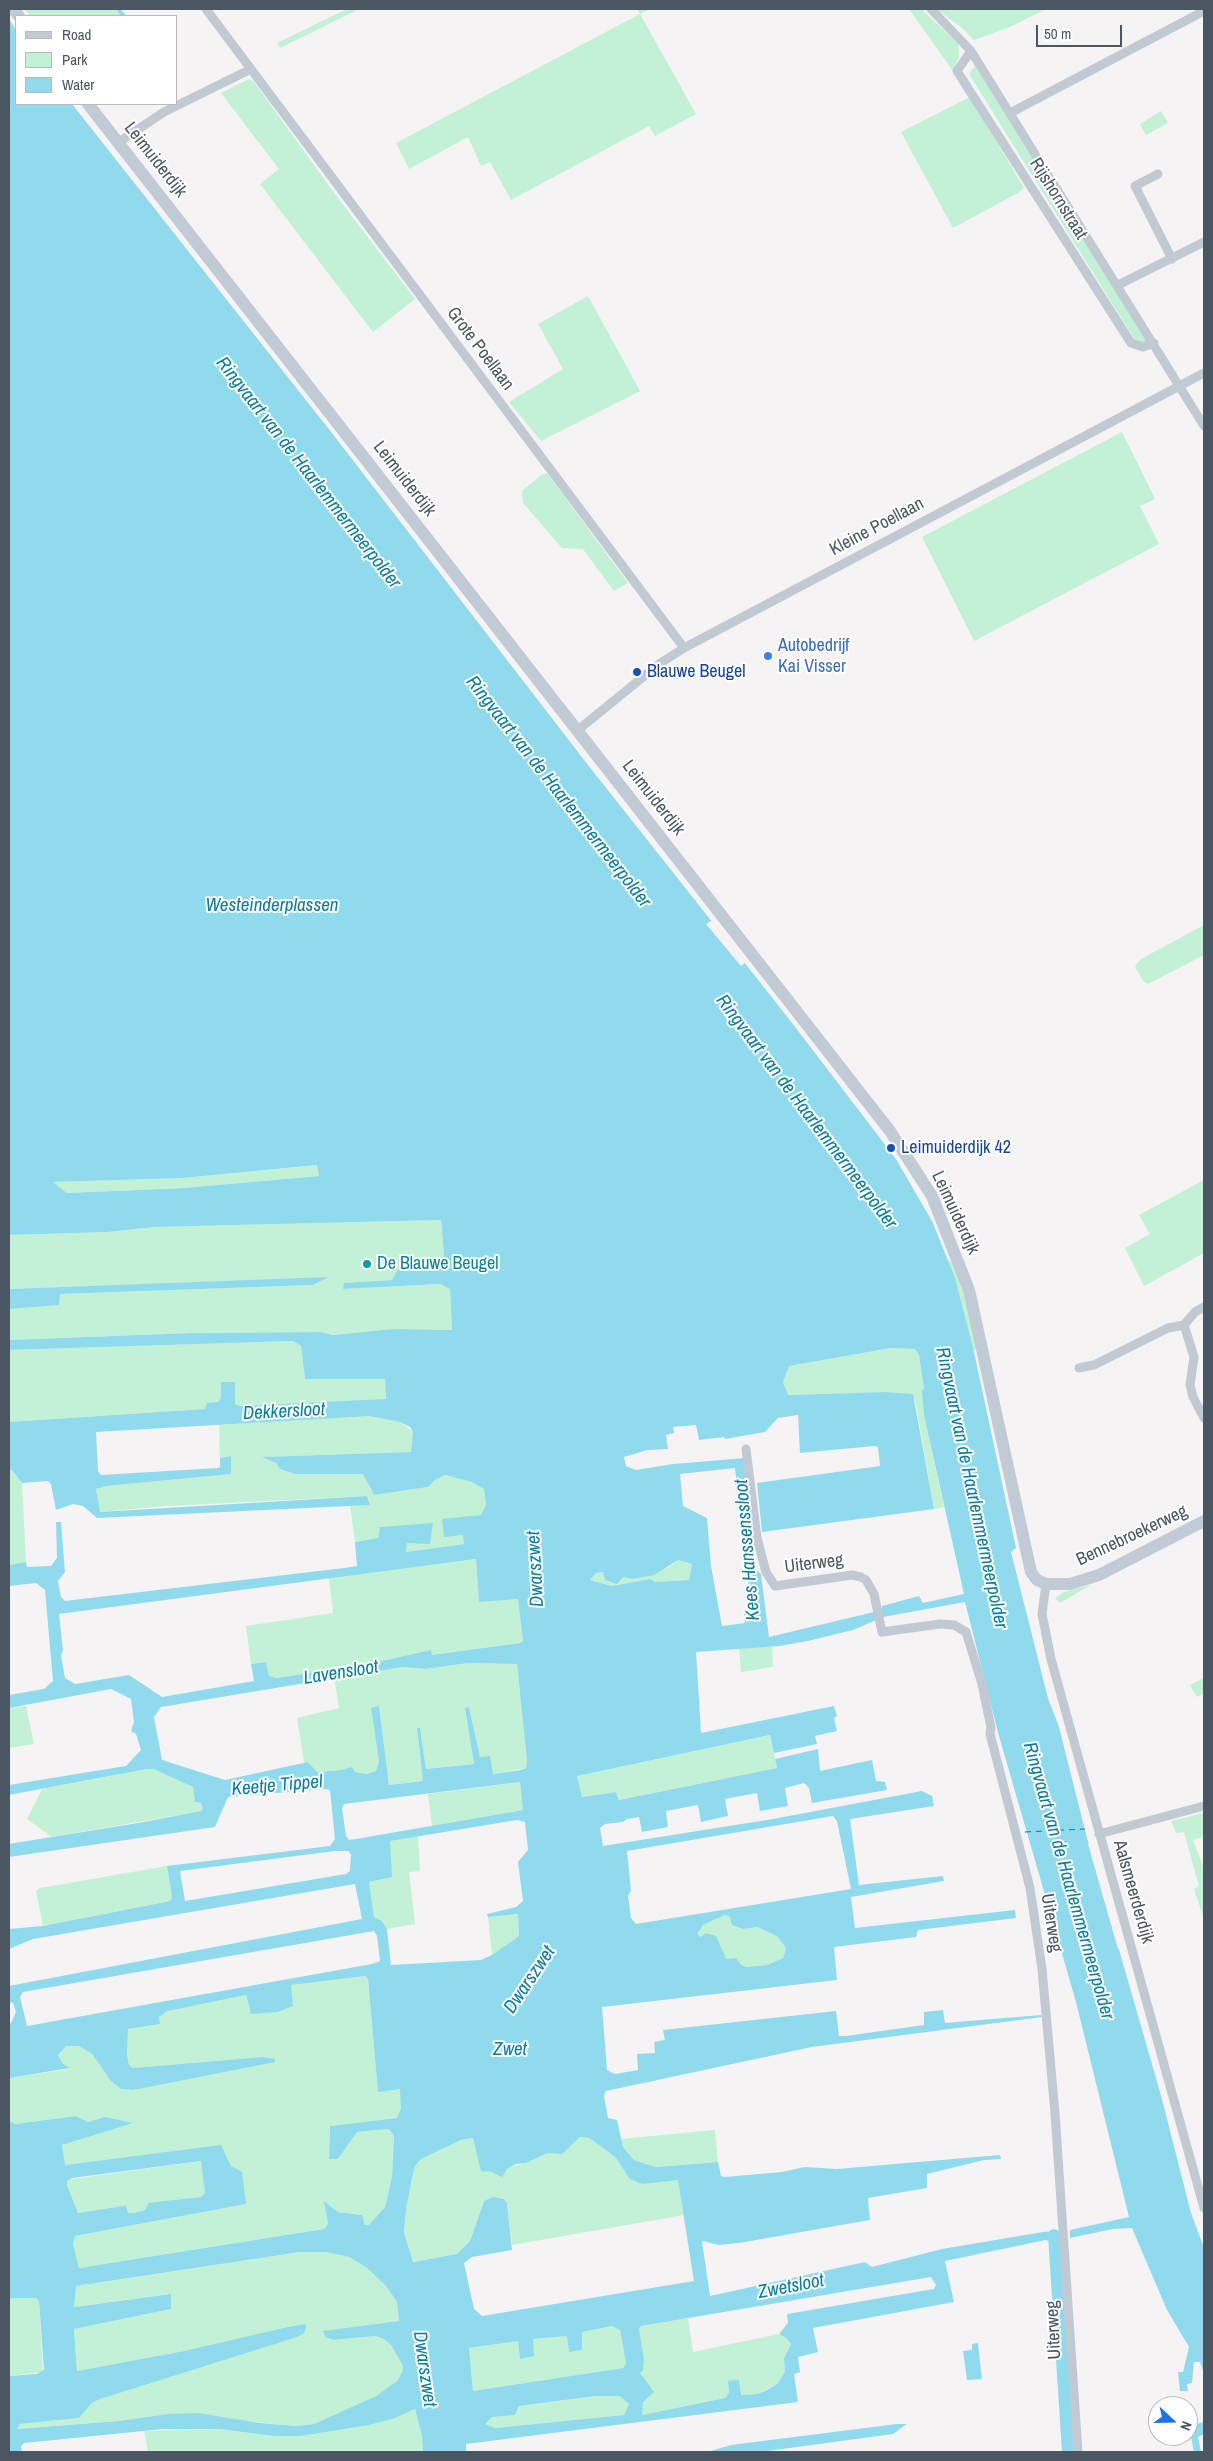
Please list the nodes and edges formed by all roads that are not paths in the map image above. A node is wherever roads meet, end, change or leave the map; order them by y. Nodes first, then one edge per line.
1 (206, 9) edge
2 (931, 9) edge
3 (1204, 12) edge
4 (971, 51) junction
5 (251, 69) junction
6 (89, 105) edge
7 (1010, 113) junction
8 (118, 142) junction
9 (1158, 174) dead end
10 (1204, 242) edge
11 (1172, 259) junction
12 (1118, 286) junction
13 (1154, 343) junction
14 (1204, 373) edge
15 (1180, 386) junction
16 (1204, 426) edge
17 (684, 648) junction
18 (578, 730) junction
19 (1204, 1307) edge
20 (1184, 1325) junction
21 (1079, 1368) dead end
22 (1204, 1418) edge
23 (746, 1449) dead end
24 (1204, 1521) edge
25 (1046, 1584) junction
26 (1204, 1806) edge
27 (1099, 1834) junction
28 (1204, 2208) edge
29 (1078, 2452) edge

1 - 5 street, Grote Poellaan
2 - 4 street, Rijshornstraat
3 - 7 street
4 - 7 street, Rijshornstraat
4 - 13 street, Rijshornstraat
5 - 8 street
5 - 17 street, Grote Poellaan
6 - 8 street, Leimuiderdijk
7 - 12 street, Rijshornstraat
8 - 18 street, Leimuiderdijk
9 - 11 street
10 - 11 street
11 - 12 street
12 - 13 street, Rijshornstraat
13 - 15 street, Rijshornstraat
14 - 15 street, Kleine Poellaan
15 - 16 street, Rijshornstraat
15 - 17 street, Kleine Poellaan
17 - 18 street, Kleine Poellaan
18 - 25 street, Leimuiderdijk
19 - 20 street
20 - 21 street
20 - 22 street
23 - 29 street, Uiterweg
24 - 25 street, Bennebroekerweg
25 - 27 street, Aalsmeerderdijk
26 - 27 street
27 - 28 street, Aalsmeerderdijk

